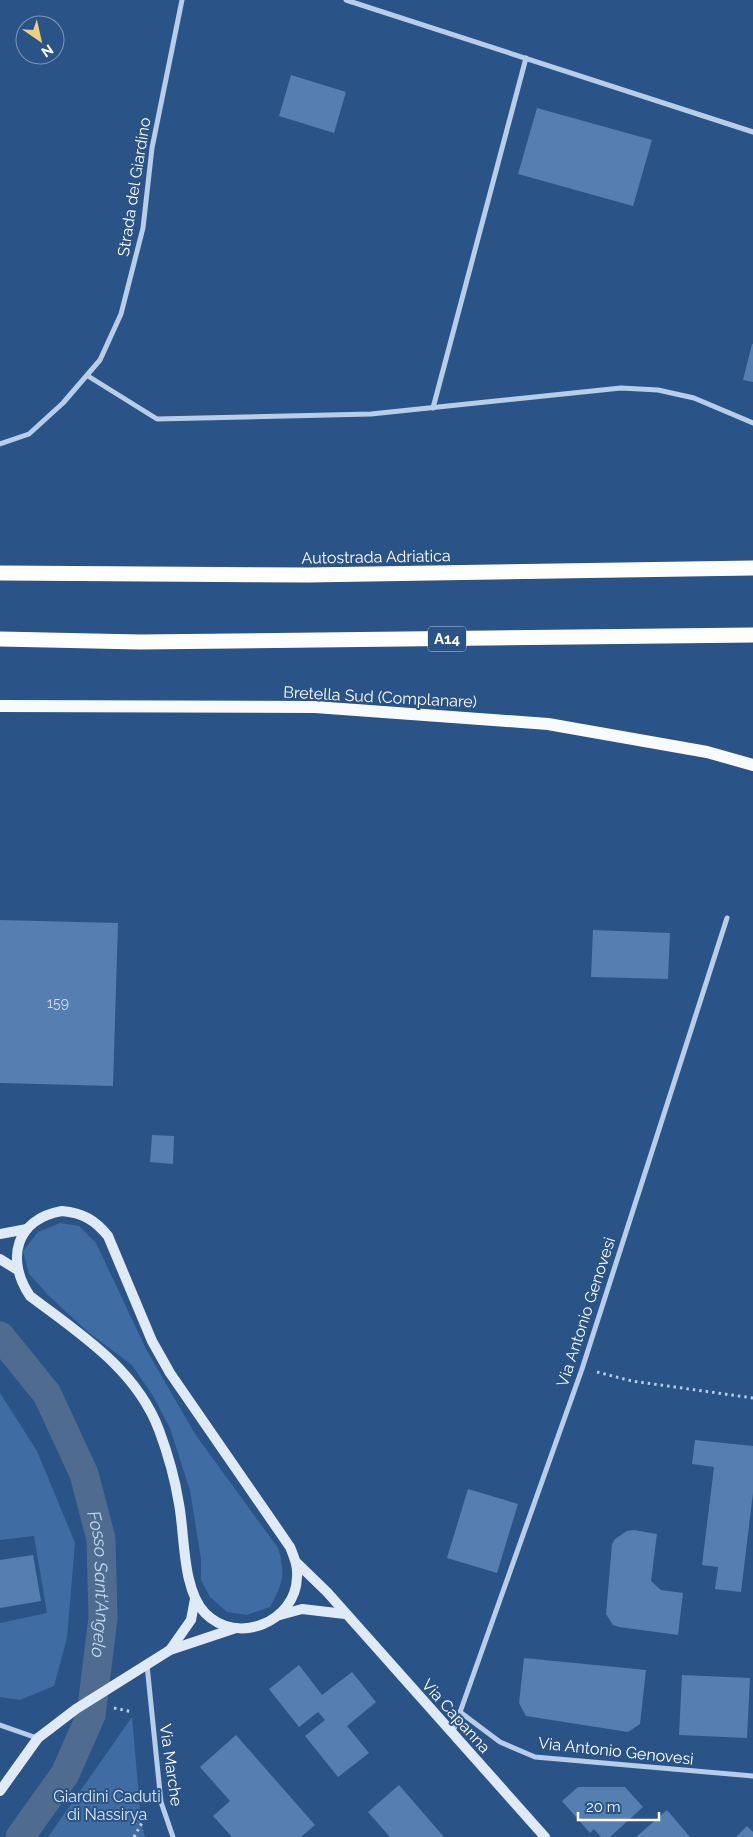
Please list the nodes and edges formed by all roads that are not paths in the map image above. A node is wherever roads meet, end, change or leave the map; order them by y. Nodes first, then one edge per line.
1 (182, 0) edge
2 (346, 0) edge
3 (526, 58) junction
4 (753, 132) edge
5 (88, 376) junction
6 (434, 408) junction
7 (753, 423) edge
8 (0, 444) edge
9 (753, 568) edge
10 (0, 573) edge
11 (753, 635) edge
12 (0, 639) edge
13 (0, 706) edge
14 (753, 765) edge
15 (727, 918) dead end
16 (27, 1229) junction
17 (0, 1234) edge
18 (0, 1259) edge
19 (16, 1269) junction
20 (296, 1562) junction
21 (195, 1599) junction
22 (345, 1614) junction
23 (279, 1615) junction
24 (236, 1628) junction
25 (170, 1650) junction
26 (147, 1664) junction
27 (460, 1712) junction
28 (0, 1725) edge
29 (452, 1734) junction
30 (38, 1738) junction
31 (753, 1776) edge
32 (0, 1791) edge
33 (172, 1837) edge
34 (545, 1837) edge

1 - 5 street, Strada del Giardino
2 - 3 street
3 - 4 street
3 - 6 street
5 - 6 street
5 - 8 street, Strada del Giardino
6 - 7 street
9 - 10 highway, Autostrada Adriatica
11 - 12 highway, A14
13 - 14 main road, Bretella Sud (Complanare)
15 - 27 street, Via Antonio Genovesi
16 - 17 main road
16 - 19 main road
16 - 20 main road
18 - 19 main road
19 - 21 main road
20 - 22 main road, Via Capanna
20 - 23 main road
21 - 24 main road
21 - 25 main road
22 - 23 main road
22 - 29 main road, Via Capanna
23 - 24 main road
24 - 25 main road
25 - 26 main road
26 - 30 main road
26 - 33 street, Via Marche
27 - 29 street, Via Antonio Genovesi
27 - 31 street, Via Antonio Genovesi
28 - 30 street
29 - 34 main road, Via Capanna
30 - 32 main road

